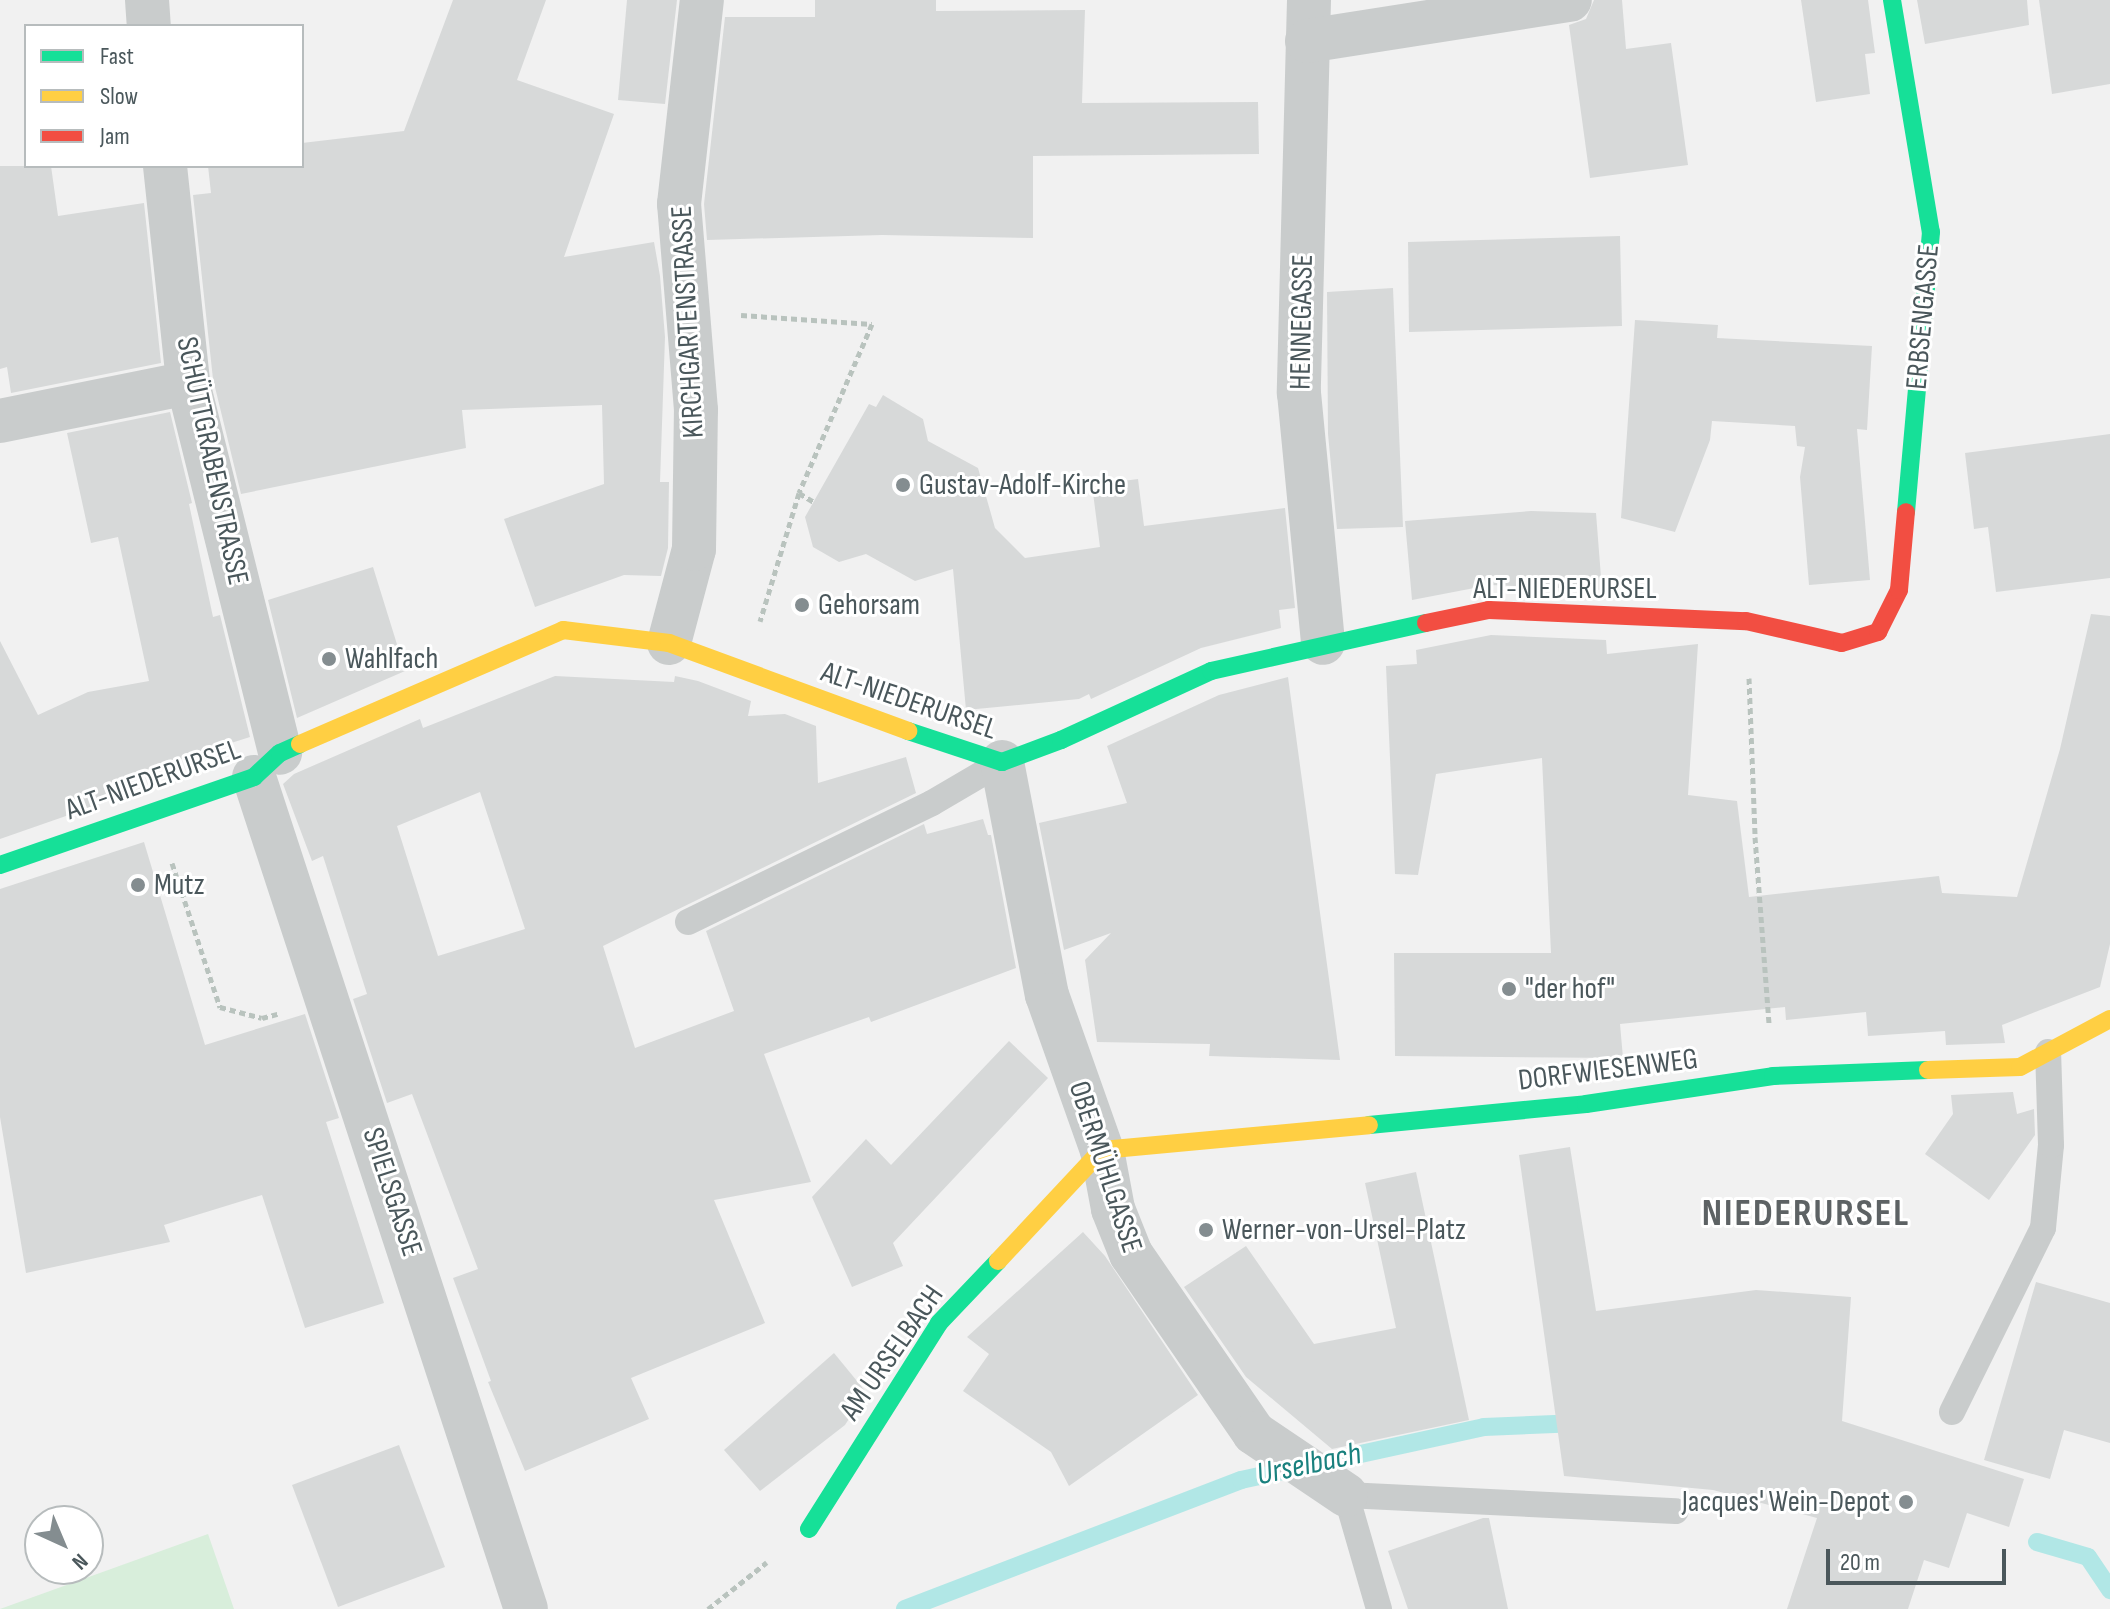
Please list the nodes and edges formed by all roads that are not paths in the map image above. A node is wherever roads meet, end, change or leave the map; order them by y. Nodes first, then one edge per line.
1 (147, 0) edge
2 (702, 0) edge
3 (1570, 0) edge
4 (1892, 0) edge
5 (1308, 20) edge
6 (149, 24) edge
7 (165, 168) edge
8 (188, 383) junction
9 (0, 421) edge
10 (1878, 632) joint
11 (669, 643) junction
12 (1323, 643) junction
13 (1002, 762) junction
14 (267, 765) junction
15 (0, 865) edge
16 (688, 922) dead end
17 (2110, 1019) edge
18 (2048, 1052) junction
19 (1102, 1150) junction
20 (1952, 1412) dead end
21 (1346, 1495) junction
22 (1676, 1511) dead end
23 (809, 1529) road end
24 (526, 1609) edge
25 (1379, 1609) edge

1 - 6 street
2 - 11 street, KIRCHGARTENSTRASSE
3 - 5 street
4 - 10 street, ERBSENGASSE
5 - 12 street, HENNEGASSE
7 - 8 street, SCHÜTTGRABENSTRASSE
8 - 9 street
8 - 14 street, SCHÜTTGRABENSTRASSE
10 - 12 street, ALT-NIEDERURSEL
11 - 13 street, ALT-NIEDERURSEL
11 - 14 street, ALT-NIEDERURSEL
12 - 13 street, ALT-NIEDERURSEL
13 - 16 lane
13 - 19 street, OBERMÜHLGASSE
14 - 15 street, ALT-NIEDERURSEL
14 - 24 street, SPIELSGASSE
17 - 18 street, DORFWIESENWEG
18 - 19 street, DORFWIESENWEG
18 - 20 lane
19 - 21 street, OBERMÜHLGASSE
19 - 23 street, AM URSELBACH
21 - 22 lane
21 - 25 lane

